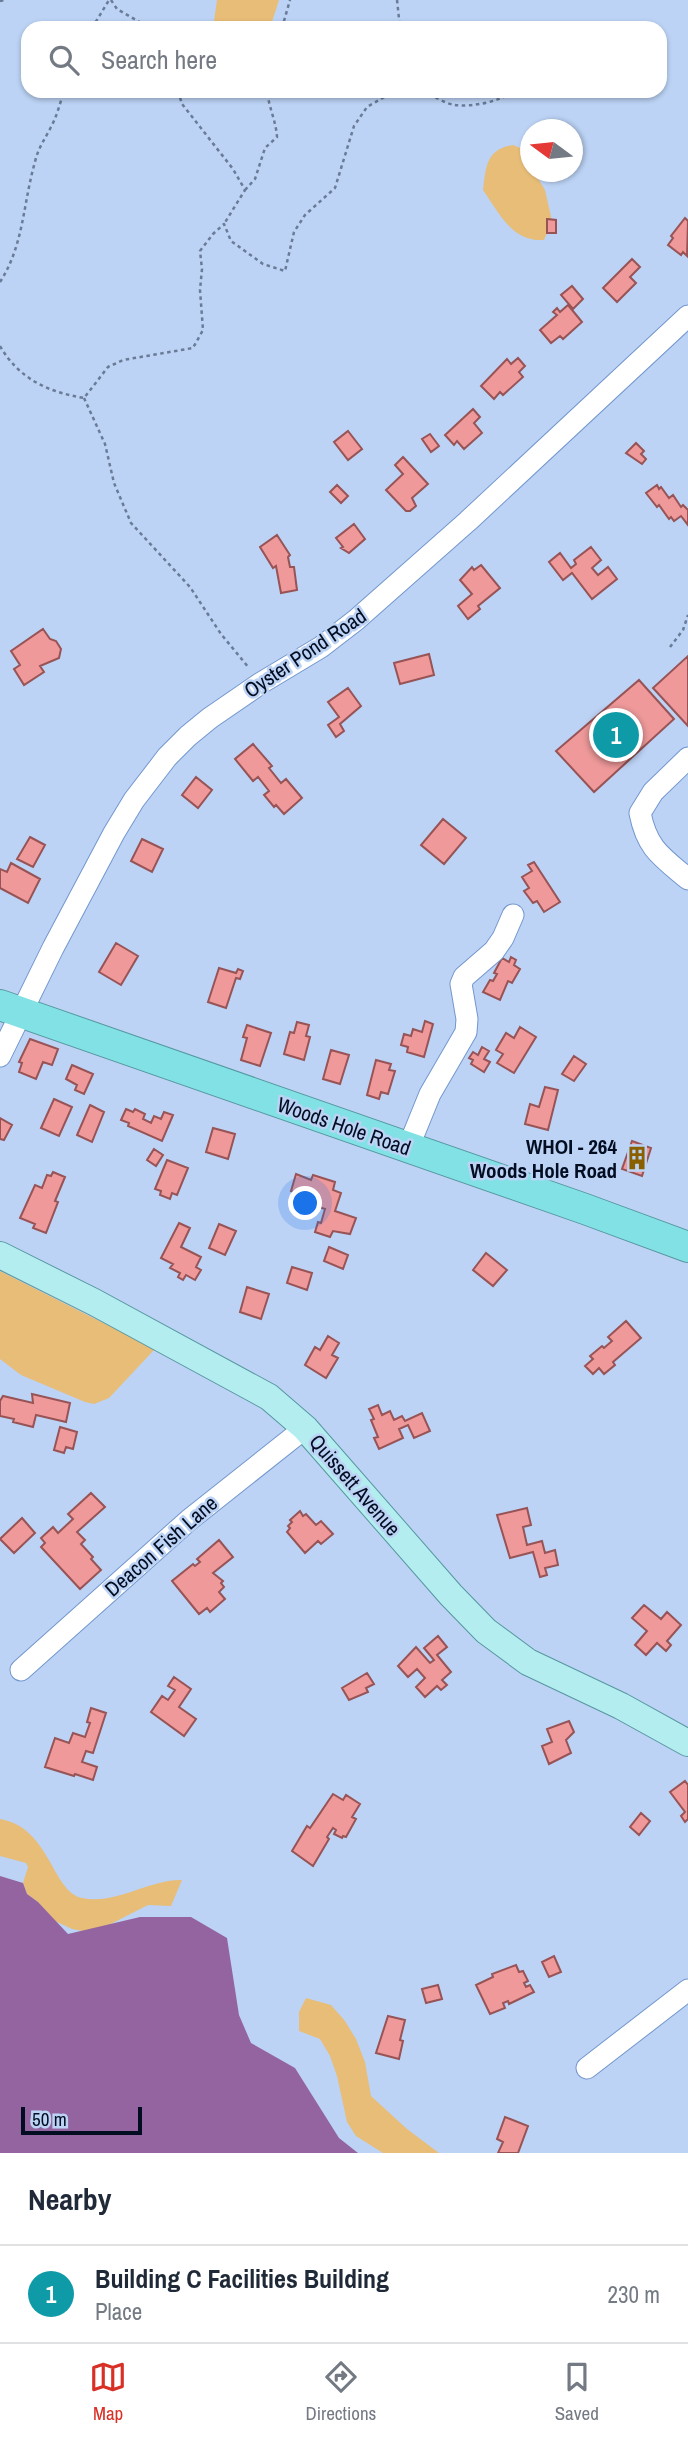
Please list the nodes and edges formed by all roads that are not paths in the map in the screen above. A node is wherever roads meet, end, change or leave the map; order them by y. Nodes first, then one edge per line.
1 (688, 316) edge
2 (688, 758) edge
3 (688, 879) edge
4 (513, 915) dead end
5 (11, 1010) edge
6 (0, 1056) edge
7 (408, 1148) junction
8 (688, 1247) edge
9 (0, 1255) edge
10 (305, 1428) junction
11 (21, 1670) dead end
12 (688, 1743) edge
13 (688, 1990) edge
14 (587, 2068) dead end

1 - 5 street, Oyster Pond Road
2 - 3 street
4 - 7 street
5 - 6 street, Oyster Pond Road
5 - 7 highway, Woods Hole Road
7 - 8 highway, Woods Hole Road
9 - 10 main road, Quissett Avenue
10 - 11 street, Deacon Fish Lane
10 - 12 main road, Quissett Avenue
13 - 14 street

